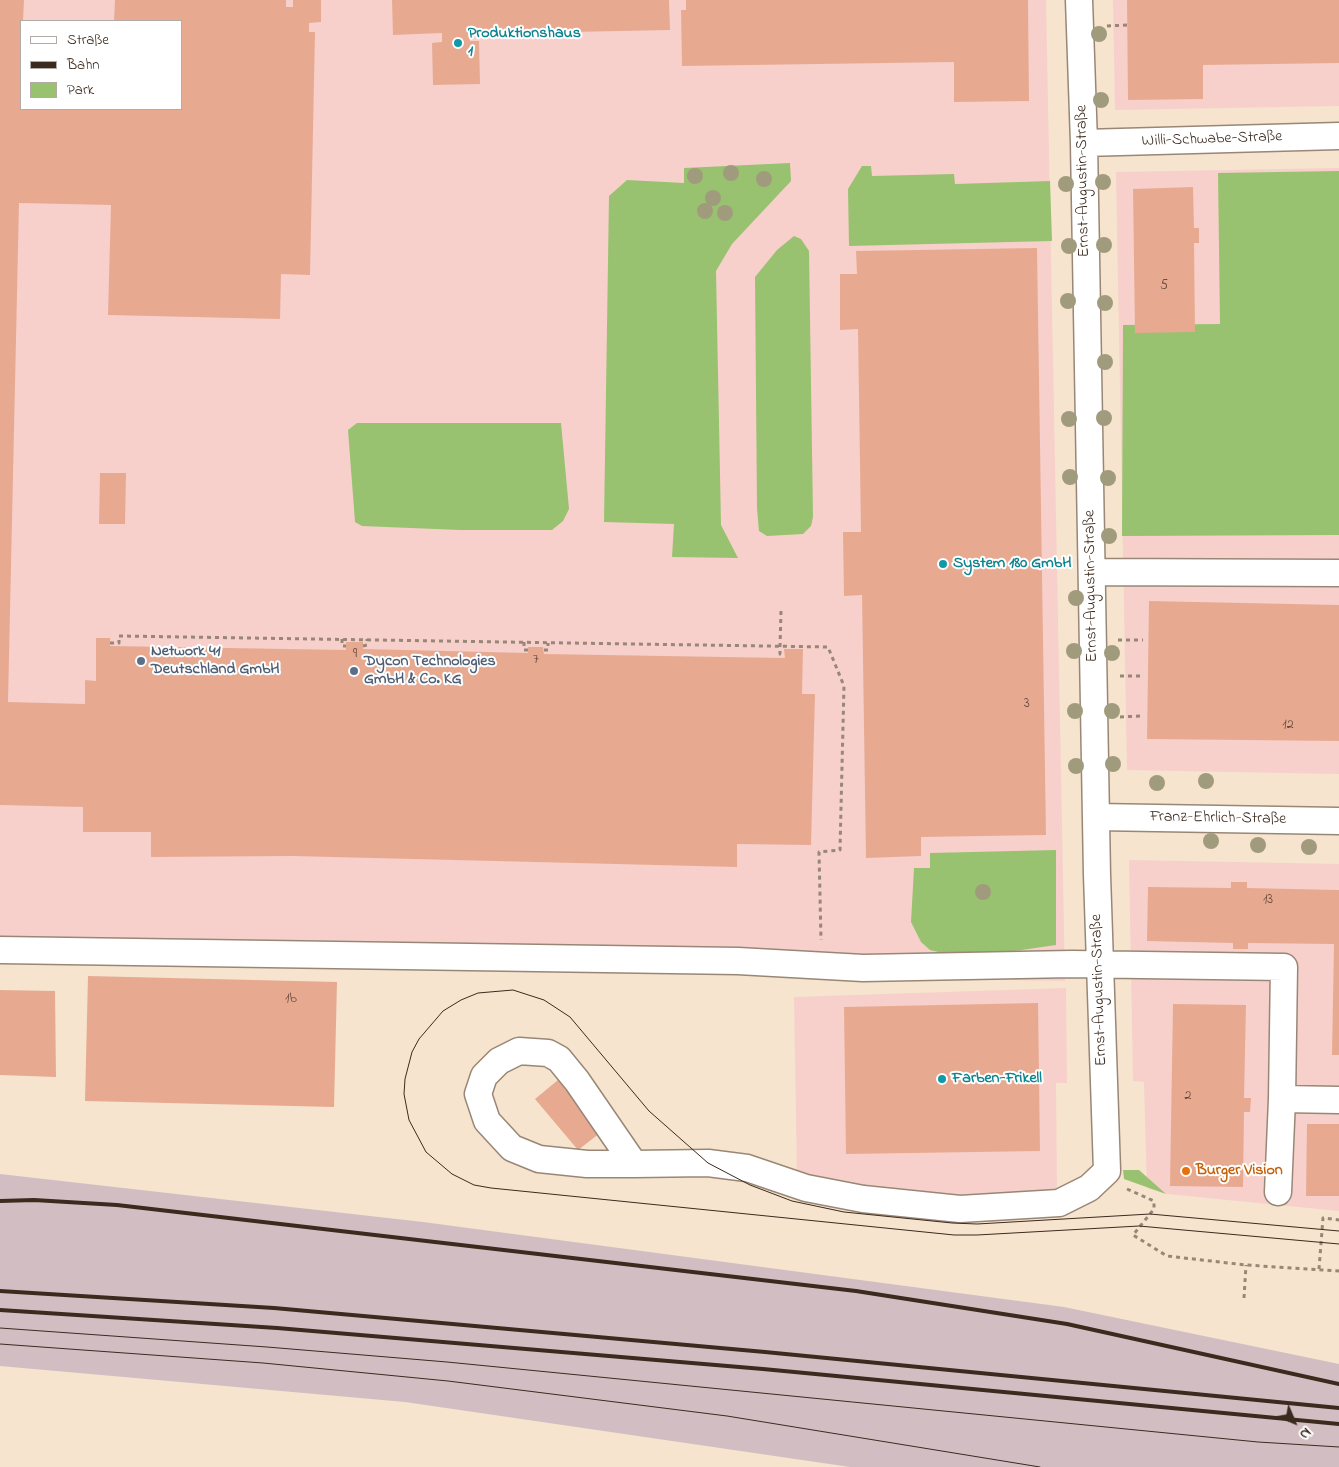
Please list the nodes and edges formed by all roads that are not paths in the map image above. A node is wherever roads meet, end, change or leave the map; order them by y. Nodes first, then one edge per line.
1 (1079, 0) edge
2 (1339, 136) edge
3 (1084, 143) junction
4 (1092, 572) junction
5 (1339, 572) edge
6 (1096, 817) junction
7 (1339, 821) edge
8 (0, 950) edge
9 (1099, 964) junction
10 (1282, 1099) junction
11 (1339, 1100) edge
12 (634, 1164) junction
13 (1278, 1192) dead end

1 - 3 street, Ernst-Augustin-Straße
2 - 3 street, Willi-Schwabe-Straße
3 - 4 street, Ernst-Augustin-Straße
4 - 5 street
4 - 6 street, Ernst-Augustin-Straße
6 - 7 street, Franz-Ehrlich-Straße
6 - 9 street, Ernst-Augustin-Straße
8 - 9 street
9 - 10 street
9 - 12 street, Ernst-Augustin-Straße
10 - 11 street
10 - 13 street
12 - 12 street

